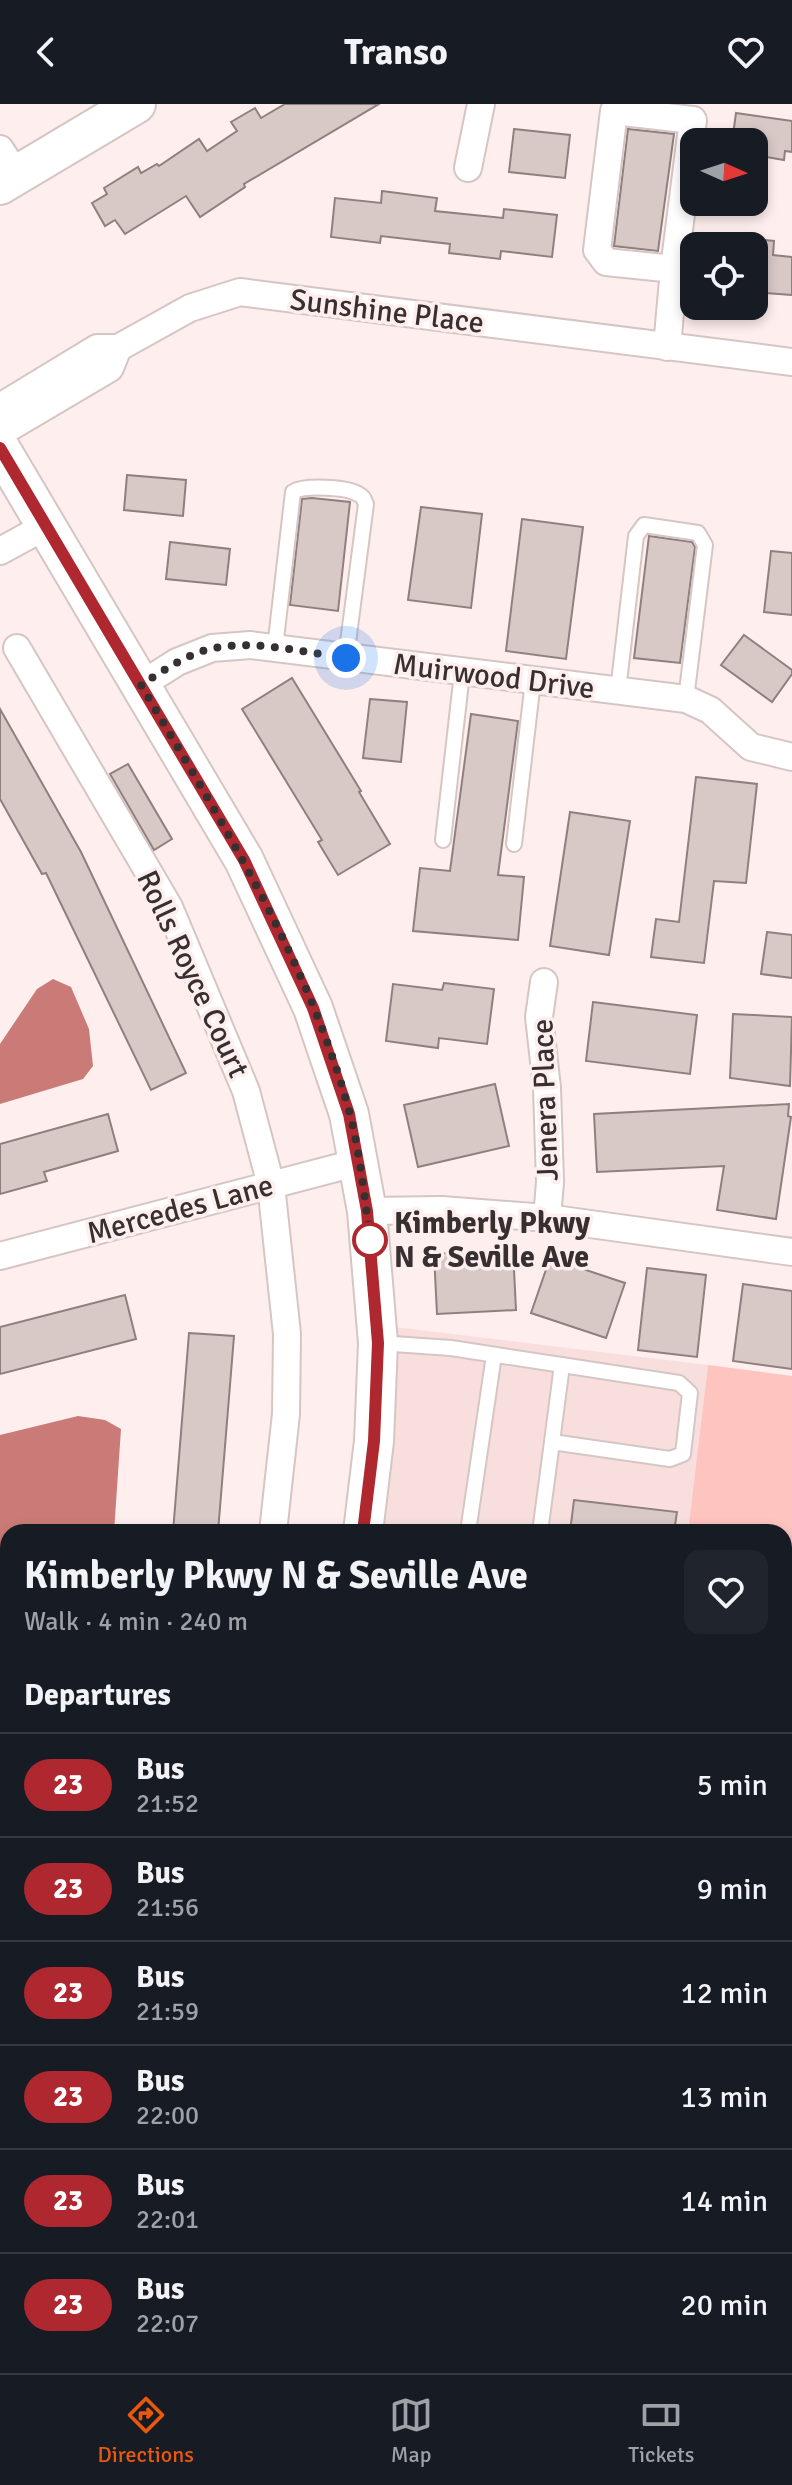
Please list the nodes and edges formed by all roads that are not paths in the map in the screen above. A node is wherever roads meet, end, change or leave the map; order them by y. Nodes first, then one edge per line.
1 (136, 104) edge
2 (481, 104) edge
3 (694, 112) edge
4 (468, 168) dead end
5 (6, 170) edge
6 (674, 269) junction
7 (667, 347) junction
8 (118, 348) junction
9 (792, 362) edge
10 (0, 407) edge
11 (0, 433) edge
12 (0, 448) edge
13 (46, 526) junction
14 (0, 551) edge
15 (17, 648) dead end
16 (275, 648) junction
17 (346, 658) junction
18 (462, 673) junction
19 (533, 681) junction
20 (141, 685) junction
21 (618, 691) junction
22 (686, 699) junction
23 (792, 757) edge
24 (443, 840) dead end
25 (514, 844) dead end
26 (544, 982) dead end
27 (359, 1162) junction
28 (271, 1185) junction
29 (367, 1211) junction
30 (547, 1218) junction
31 (792, 1252) edge
32 (0, 1256) edge
33 (378, 1343) junction
34 (494, 1355) junction
35 (562, 1365) junction
36 (552, 1442) junction
37 (274, 1524) edge
38 (364, 1524) edge
39 (469, 1524) edge
40 (541, 1524) edge

1 - 5 street
2 - 4 street
3 - 6 street
3 - 6 street
6 - 7 street
7 - 8 street, Sunshine Place
7 - 9 street, Sunshine Place
8 - 10 street, Sunshine Place
8 - 11 street, Sunshine Place
12 - 13 street
13 - 14 street
13 - 20 street
15 - 28 street, Rolls Royce Court
16 - 17 street, Muirwood Drive
16 - 17 lane
16 - 20 street, Muirwood Drive
17 - 18 street, Muirwood Drive
18 - 19 street, Muirwood Drive
18 - 24 lane
19 - 21 street, Muirwood Drive
19 - 25 lane
20 - 27 street
21 - 22 street, Muirwood Drive
21 - 22 lane
22 - 23 street, Muirwood Drive
26 - 30 street, Jenera Place
27 - 28 street, Mercedes Lane
27 - 29 street
28 - 32 street, Mercedes Lane
28 - 37 street, Rolls Royce Court
29 - 30 street
29 - 33 street
30 - 31 street
33 - 34 lane
33 - 38 street
34 - 35 lane
34 - 39 lane
35 - 36 lane
35 - 36 lane
36 - 40 lane

